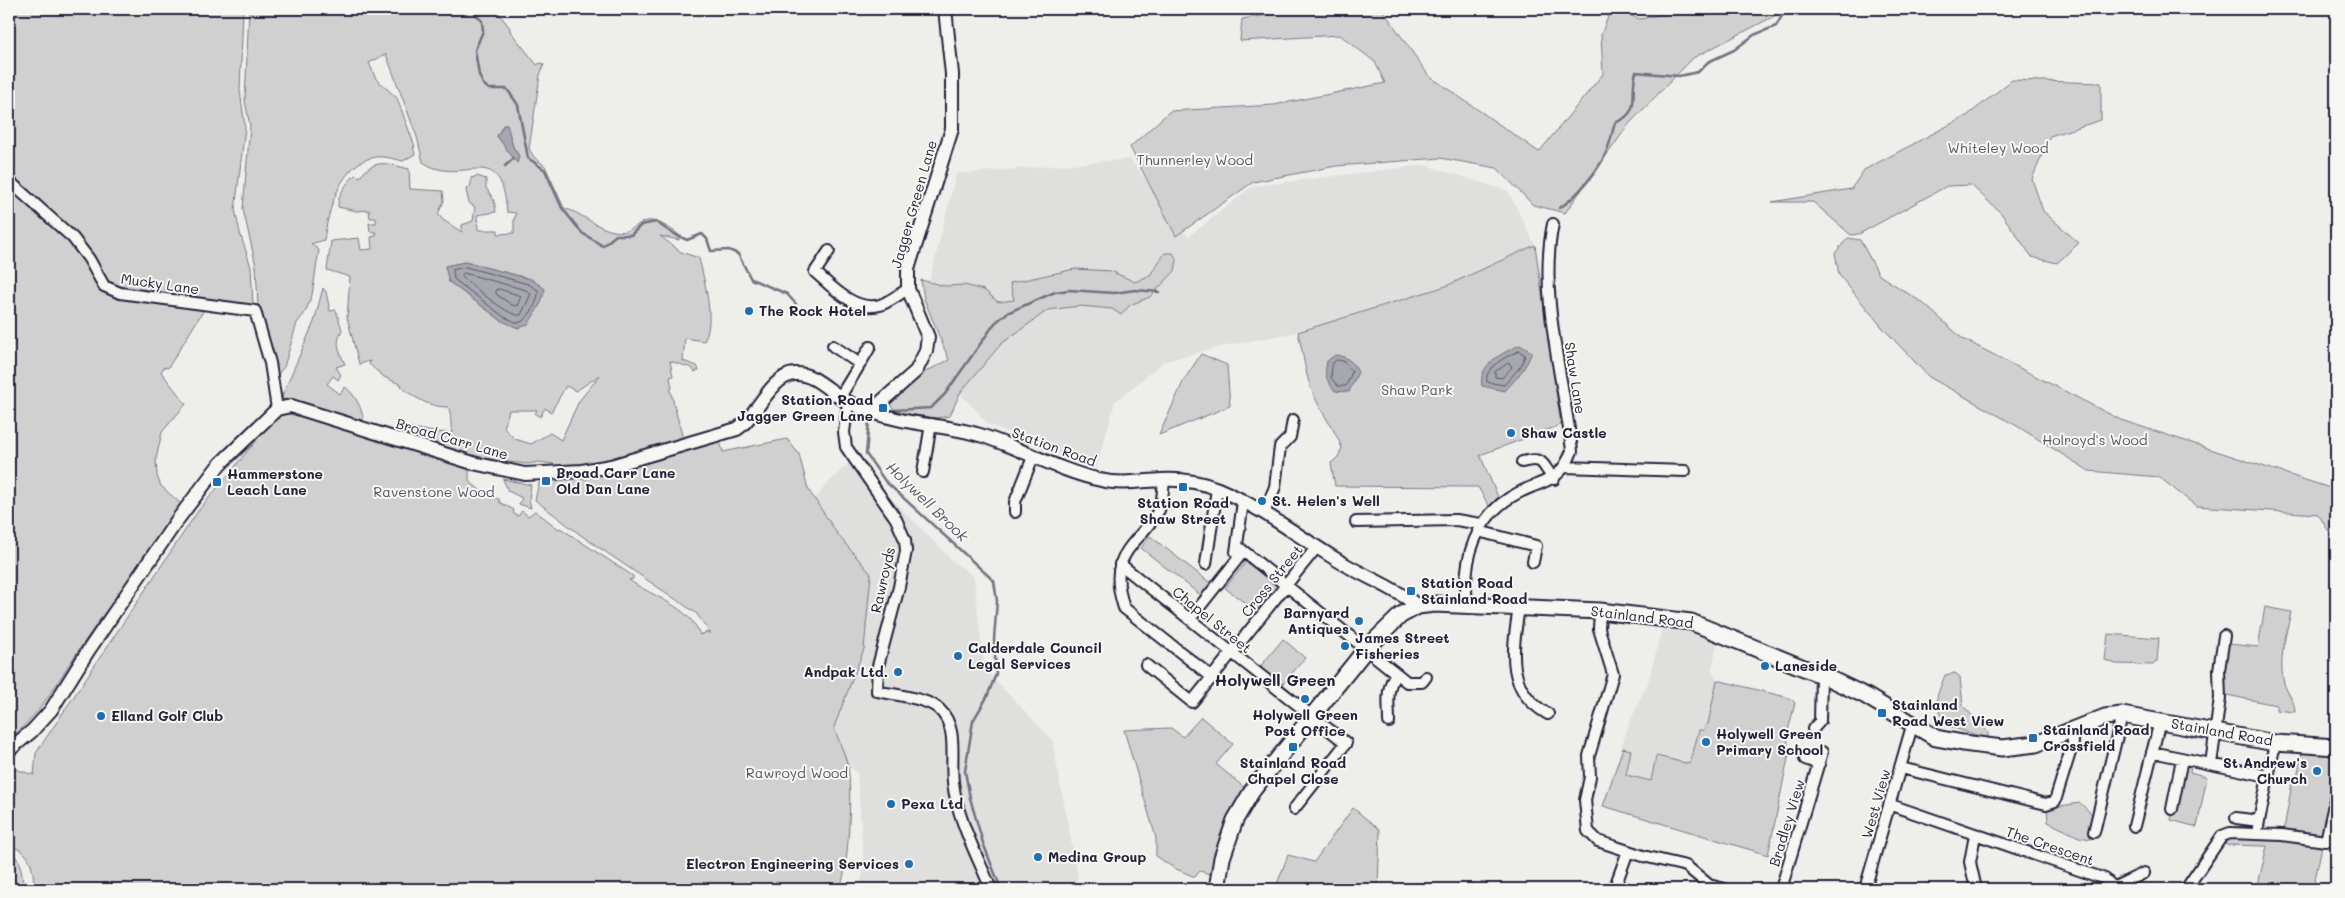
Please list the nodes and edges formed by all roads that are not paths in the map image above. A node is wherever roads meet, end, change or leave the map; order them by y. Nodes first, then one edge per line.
1 (945, 9) edge
2 (9, 182) edge
3 (1553, 224) dead end
4 (829, 251) dead end
5 (908, 289) junction
6 (833, 346) dead end
7 (870, 347) dead end
8 (860, 364) junction
9 (844, 400) junction
10 (277, 409) junction
11 (874, 413) junction
12 (890, 417) joint
13 (1293, 420) dead end
14 (931, 424) junction
15 (1033, 457) junction
16 (1522, 462) dead end
17 (1564, 467) junction
18 (923, 472) dead end
19 (1685, 472) dead end
20 (1554, 478) junction
21 (1164, 480) junction
22 (1217, 489) junction
23 (1243, 502) junction
24 (1015, 512) dead end
25 (1264, 513) junction
26 (1356, 522) dead end
27 (1480, 527) junction
28 (1316, 548) junction
29 (1240, 549) junction
30 (1122, 559) junction
31 (1532, 562) dead end
32 (1206, 564) dead end
33 (1286, 586) junction
34 (1418, 606) junction
35 (1467, 606) junction
36 (1519, 606) junction
37 (1600, 611) junction
38 (1190, 619) junction
39 (2224, 636) dead end
40 (1366, 649) junction
41 (1232, 653) junction
42 (1146, 665) dead end
43 (1396, 673) junction
44 (1821, 676) junction
45 (1212, 677) junction
46 (1426, 677) dead end
47 (1548, 714) dead end
48 (2122, 715) junction
49 (1311, 716) junction
50 (2160, 721) junction
51 (1389, 722) dead end
52 (1912, 726) junction
53 (1814, 729) dead end
54 (2073, 730) junction
55 (2216, 730) junction
56 (2275, 743) junction
57 (2336, 747) edge
58 (9, 750) edge
59 (1822, 752) dead end
60 (2152, 752) junction
61 (1805, 759) dead end
62 (2182, 759) junction
63 (1819, 764) junction
64 (2211, 764) junction
65 (1900, 768) junction
66 (2268, 776) junction
67 (2336, 795) edge
68 (1891, 805) junction
69 (2172, 809) dead end
70 (1294, 810) dead end
71 (2236, 818) dead end
72 (2134, 826) dead end
73 (2094, 832) dead end
74 (1975, 835) junction
75 (1628, 851) junction
76 (2144, 873) dead end
77 (2115, 888) edge
78 (991, 889) edge
79 (1217, 889) edge
80 (1617, 889) edge
81 (1724, 889) edge
82 (1781, 889) edge
83 (1865, 889) edge
84 (1976, 889) edge
85 (2186, 889) edge

1 - 5 street, Jagger Green Lane
2 - 10 street, Mucky Lane
3 - 17 street, Shaw Lane
4 - 5 street
5 - 11 street, Jagger Green Lane
6 - 8 street
7 - 8 street
8 - 9 street
9 - 10 street, Broad Carr Lane
9 - 11 street, Broad Carr Lane
9 - 78 street, Rawroyds
10 - 58 street
11 - 12 street, Broad Carr Lane
12 - 14 street, Station Road
13 - 25 street
14 - 15 street, Station Road
14 - 18 street
15 - 21 street, Station Road
15 - 24 street
16 - 20 street
17 - 19 street
17 - 20 street, Shaw Lane
20 - 27 street, Shaw Lane
21 - 22 street, Station Road
21 - 30 street
22 - 23 street, Station Road
22 - 32 street
23 - 25 street, Station Road
23 - 29 street
25 - 28 street, Station Road
26 - 27 street
27 - 31 street
27 - 35 street, Shaw Lane
28 - 33 street, Cross Street
28 - 34 street, Station Road
29 - 33 street
29 - 38 street
30 - 38 street, Chapel Street
30 - 45 street
33 - 40 street
33 - 41 street, Cross Street
34 - 35 main road, Stainland Road
34 - 40 main road
35 - 36 main road, Stainland Road
36 - 37 main road, Stainland Road
36 - 47 street
37 - 44 main road, Stainland Road
37 - 75 street
38 - 41 street, Chapel Street
39 - 55 street
40 - 43 street
40 - 49 main road
41 - 45 street, Cross Street
41 - 49 street, Chapel Street
42 - 45 street, Cross Street
43 - 46 street
43 - 51 street
44 - 52 main road, Stainland Road
44 - 53 street
48 - 50 main road, Stainland Road
48 - 54 main road, Stainland Road
48 - 73 street
49 - 70 street, Chapel Street
49 - 79 main road
50 - 55 main road, Stainland Road
50 - 60 street
52 - 54 main road, Stainland Road
52 - 65 street, West View
54 - 65 street
55 - 56 main road, Stainland Road
55 - 64 street
56 - 57 main road, Stainland Road
56 - 66 street
59 - 63 street, Bradley View
60 - 62 street
60 - 72 street
61 - 63 street
62 - 64 street
62 - 69 street
63 - 82 street, Bradley View
64 - 66 street
65 - 68 street, West View
66 - 71 street
67 - 85 street
68 - 74 street, The Crescent
68 - 83 street, West View
74 - 77 street, The Crescent
74 - 84 street
75 - 80 street
75 - 81 street
76 - 77 street, The Crescent

